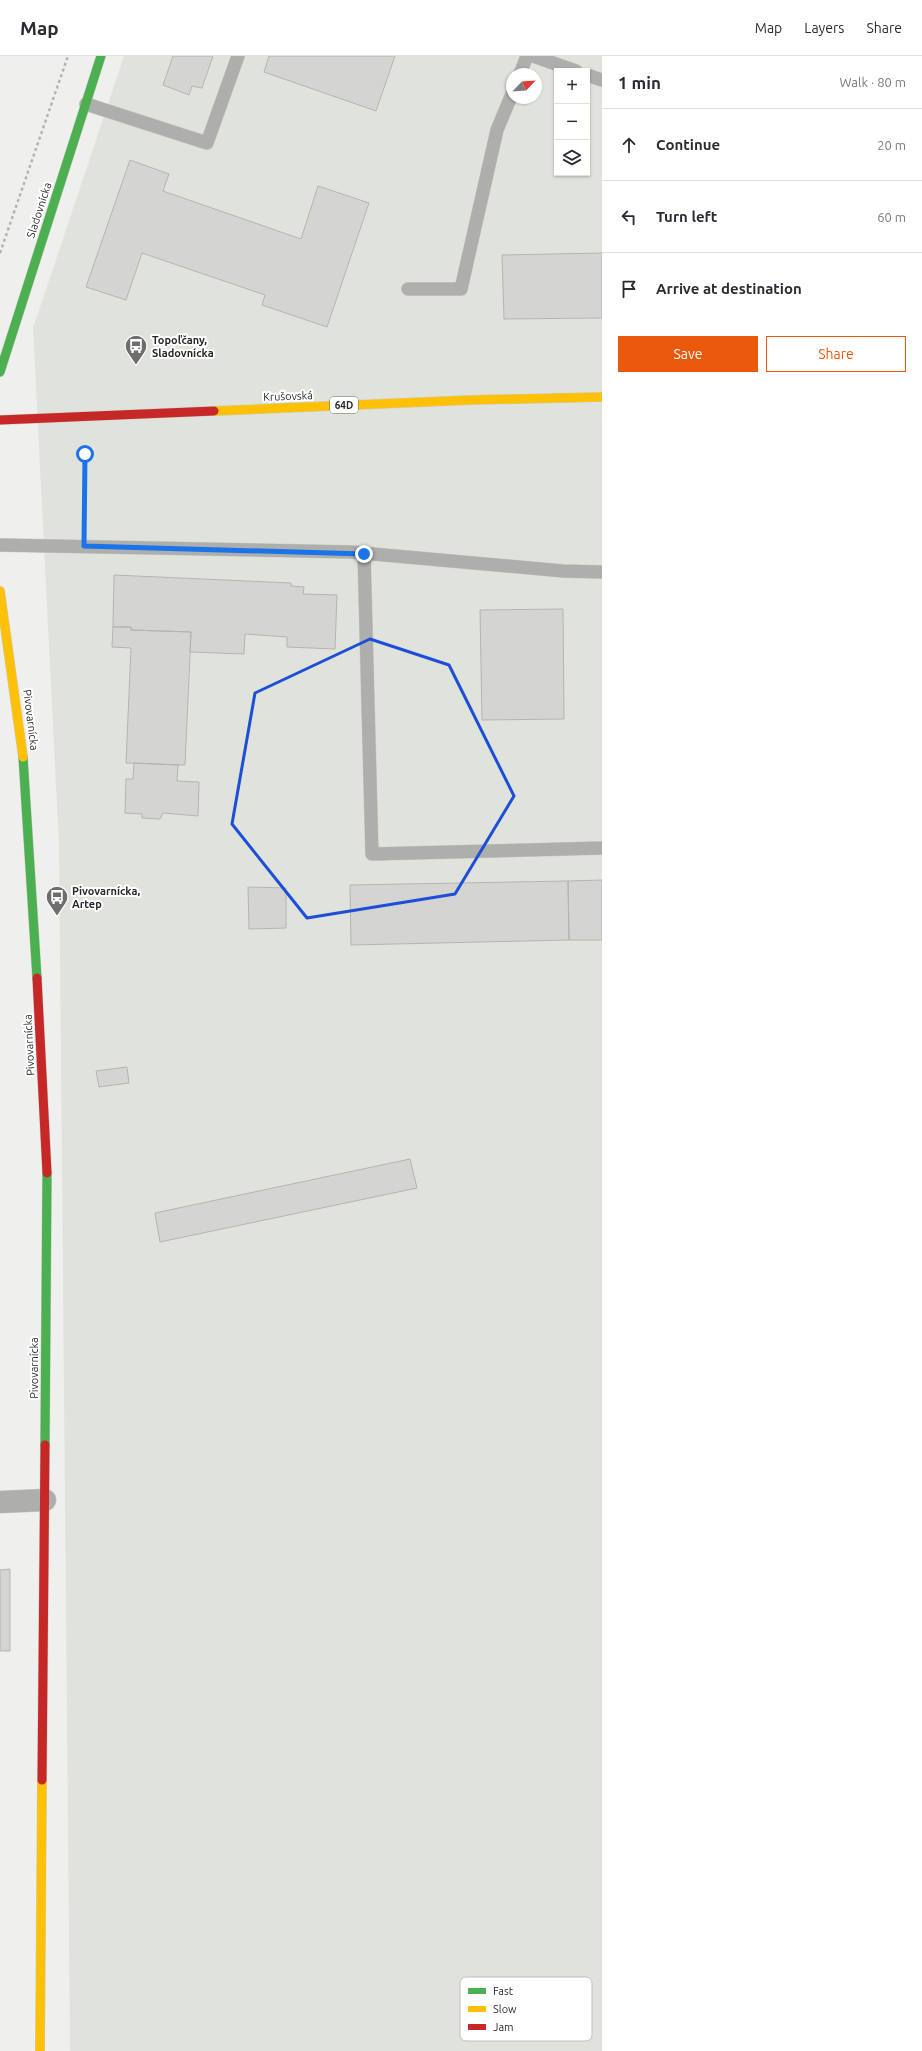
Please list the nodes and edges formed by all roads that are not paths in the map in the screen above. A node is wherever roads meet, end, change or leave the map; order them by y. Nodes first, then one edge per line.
1 (101, 56) edge
2 (238, 56) edge
3 (527, 56) edge
4 (532, 56) edge
5 (522, 68) edge
6 (567, 68) edge
7 (590, 76) edge
8 (602, 80) edge
9 (86, 104) junction
10 (508, 104) edge
11 (408, 289) dead end
12 (0, 372) edge
13 (602, 397) edge
14 (0, 420) edge
15 (0, 545) edge
16 (364, 554) junction
17 (602, 572) edge
18 (0, 591) edge
19 (602, 848) edge
20 (45, 1500) junction
21 (0, 1502) edge
22 (40, 2051) edge

1 - 9 street, Sladovnícka
2 - 9 lane
3 - 5 lane
4 - 6 lane
7 - 8 lane
9 - 12 street, Sladovnícka
10 - 11 lane
13 - 14 street, Krušovská / 64D
15 - 16 lane
16 - 17 lane
16 - 19 lane
18 - 20 street, Pivovarnícka
20 - 21 street
20 - 22 street, Pivovarnícka

